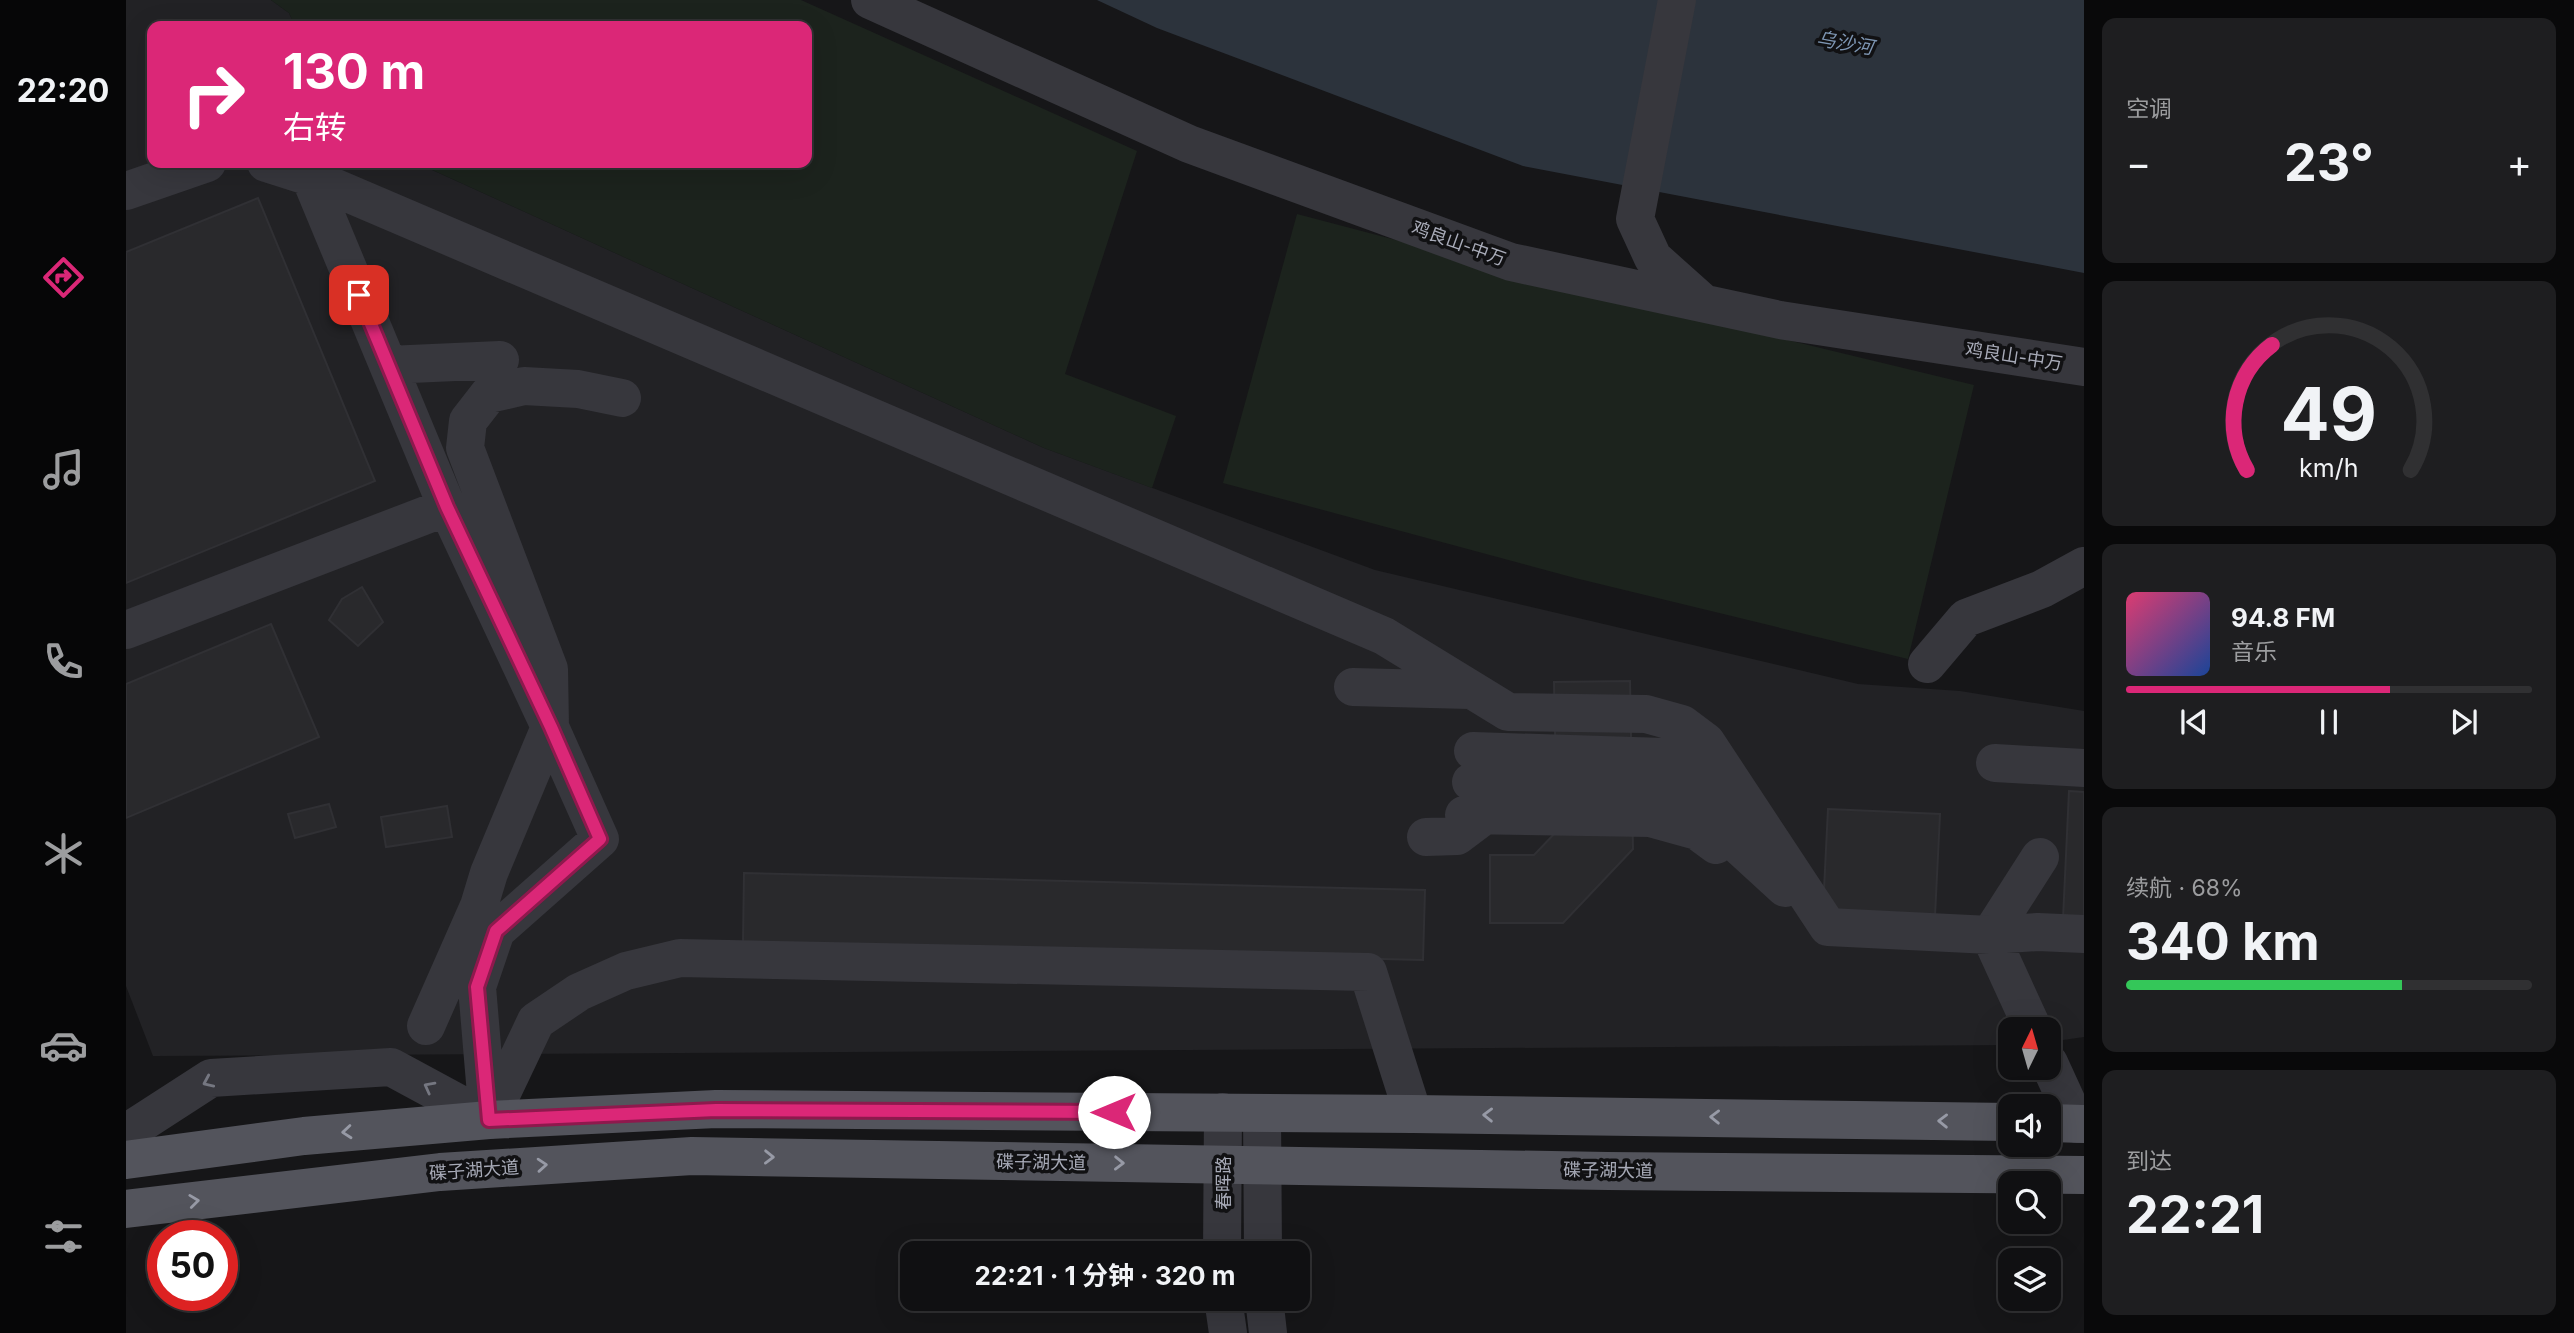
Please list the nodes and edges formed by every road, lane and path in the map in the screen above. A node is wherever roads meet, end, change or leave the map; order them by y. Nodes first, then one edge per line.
1 (870, 0) edge
2 (1677, 0) edge
3 (193, 168) edge
4 (282, 168) edge
5 (310, 177) junction
6 (126, 191) edge
7 (1704, 304) junction
8 (500, 360) dead end
9 (388, 365) junction
10 (2084, 367) edge
11 (622, 398) dead end
12 (447, 507) junction
13 (2084, 566) edge
14 (126, 630) edge
15 (1927, 664) dead end
16 (1353, 687) dead end
17 (1471, 690) junction
18 (551, 727) junction
19 (1995, 762) dead end
20 (2084, 768) edge
21 (1473, 791) junction
22 (1426, 837) dead end
23 (2040, 857) dead end
24 (1828, 928) junction
25 (2084, 934) edge
26 (1990, 935) junction
27 (2028, 1017) edge
28 (426, 1026) dead end
29 (2055, 1080) edge
30 (1223, 1112) junction
31 (1262, 1113) junction
32 (1413, 1114) junction
33 (489, 1120) junction
34 (1998, 1122) edge
35 (2070, 1124) edge
36 (126, 1133) edge
37 (126, 1160) edge
38 (1223, 1165) junction
39 (1262, 1165) junction
40 (2084, 1175) edge
41 (126, 1209) edge
42 (1222, 1241) edge
43 (1263, 1241) edge
44 (1225, 1311) edge
45 (1265, 1311) edge
46 (1228, 1333) edge
47 (1268, 1333) edge

1 - 7 street, 鸡良山-中万
2 - 7 street
3 - 6 street
4 - 5 street
5 - 9 street
5 - 17 street
7 - 10 street, 鸡良山-中万
8 - 9 street
9 - 12 street
11 - 18 street
12 - 14 street
12 - 18 street
13 - 15 street
16 - 17 street
17 - 24 street
18 - 28 street
18 - 33 street
19 - 20 street
21 - 22 street
21 - 24 street
21 - 24 street
23 - 26 street
24 - 26 street
25 - 26 street
26 - 27 street
29 - 35 street
30 - 31 main road
30 - 33 main road
30 - 38 street, 春晖路
31 - 32 main road
31 - 39 street
32 - 33 street
34 -> 32 main road
33 -> 36 street
33 -> 37 main road
38 - 39 main road, 碟子湖大道
41 -> 38 main road, 碟子湖大道
38 - 42 street, 春晖路
39 - 40 main road, 碟子湖大道
39 - 43 street
44 - 46 street
45 - 47 street

